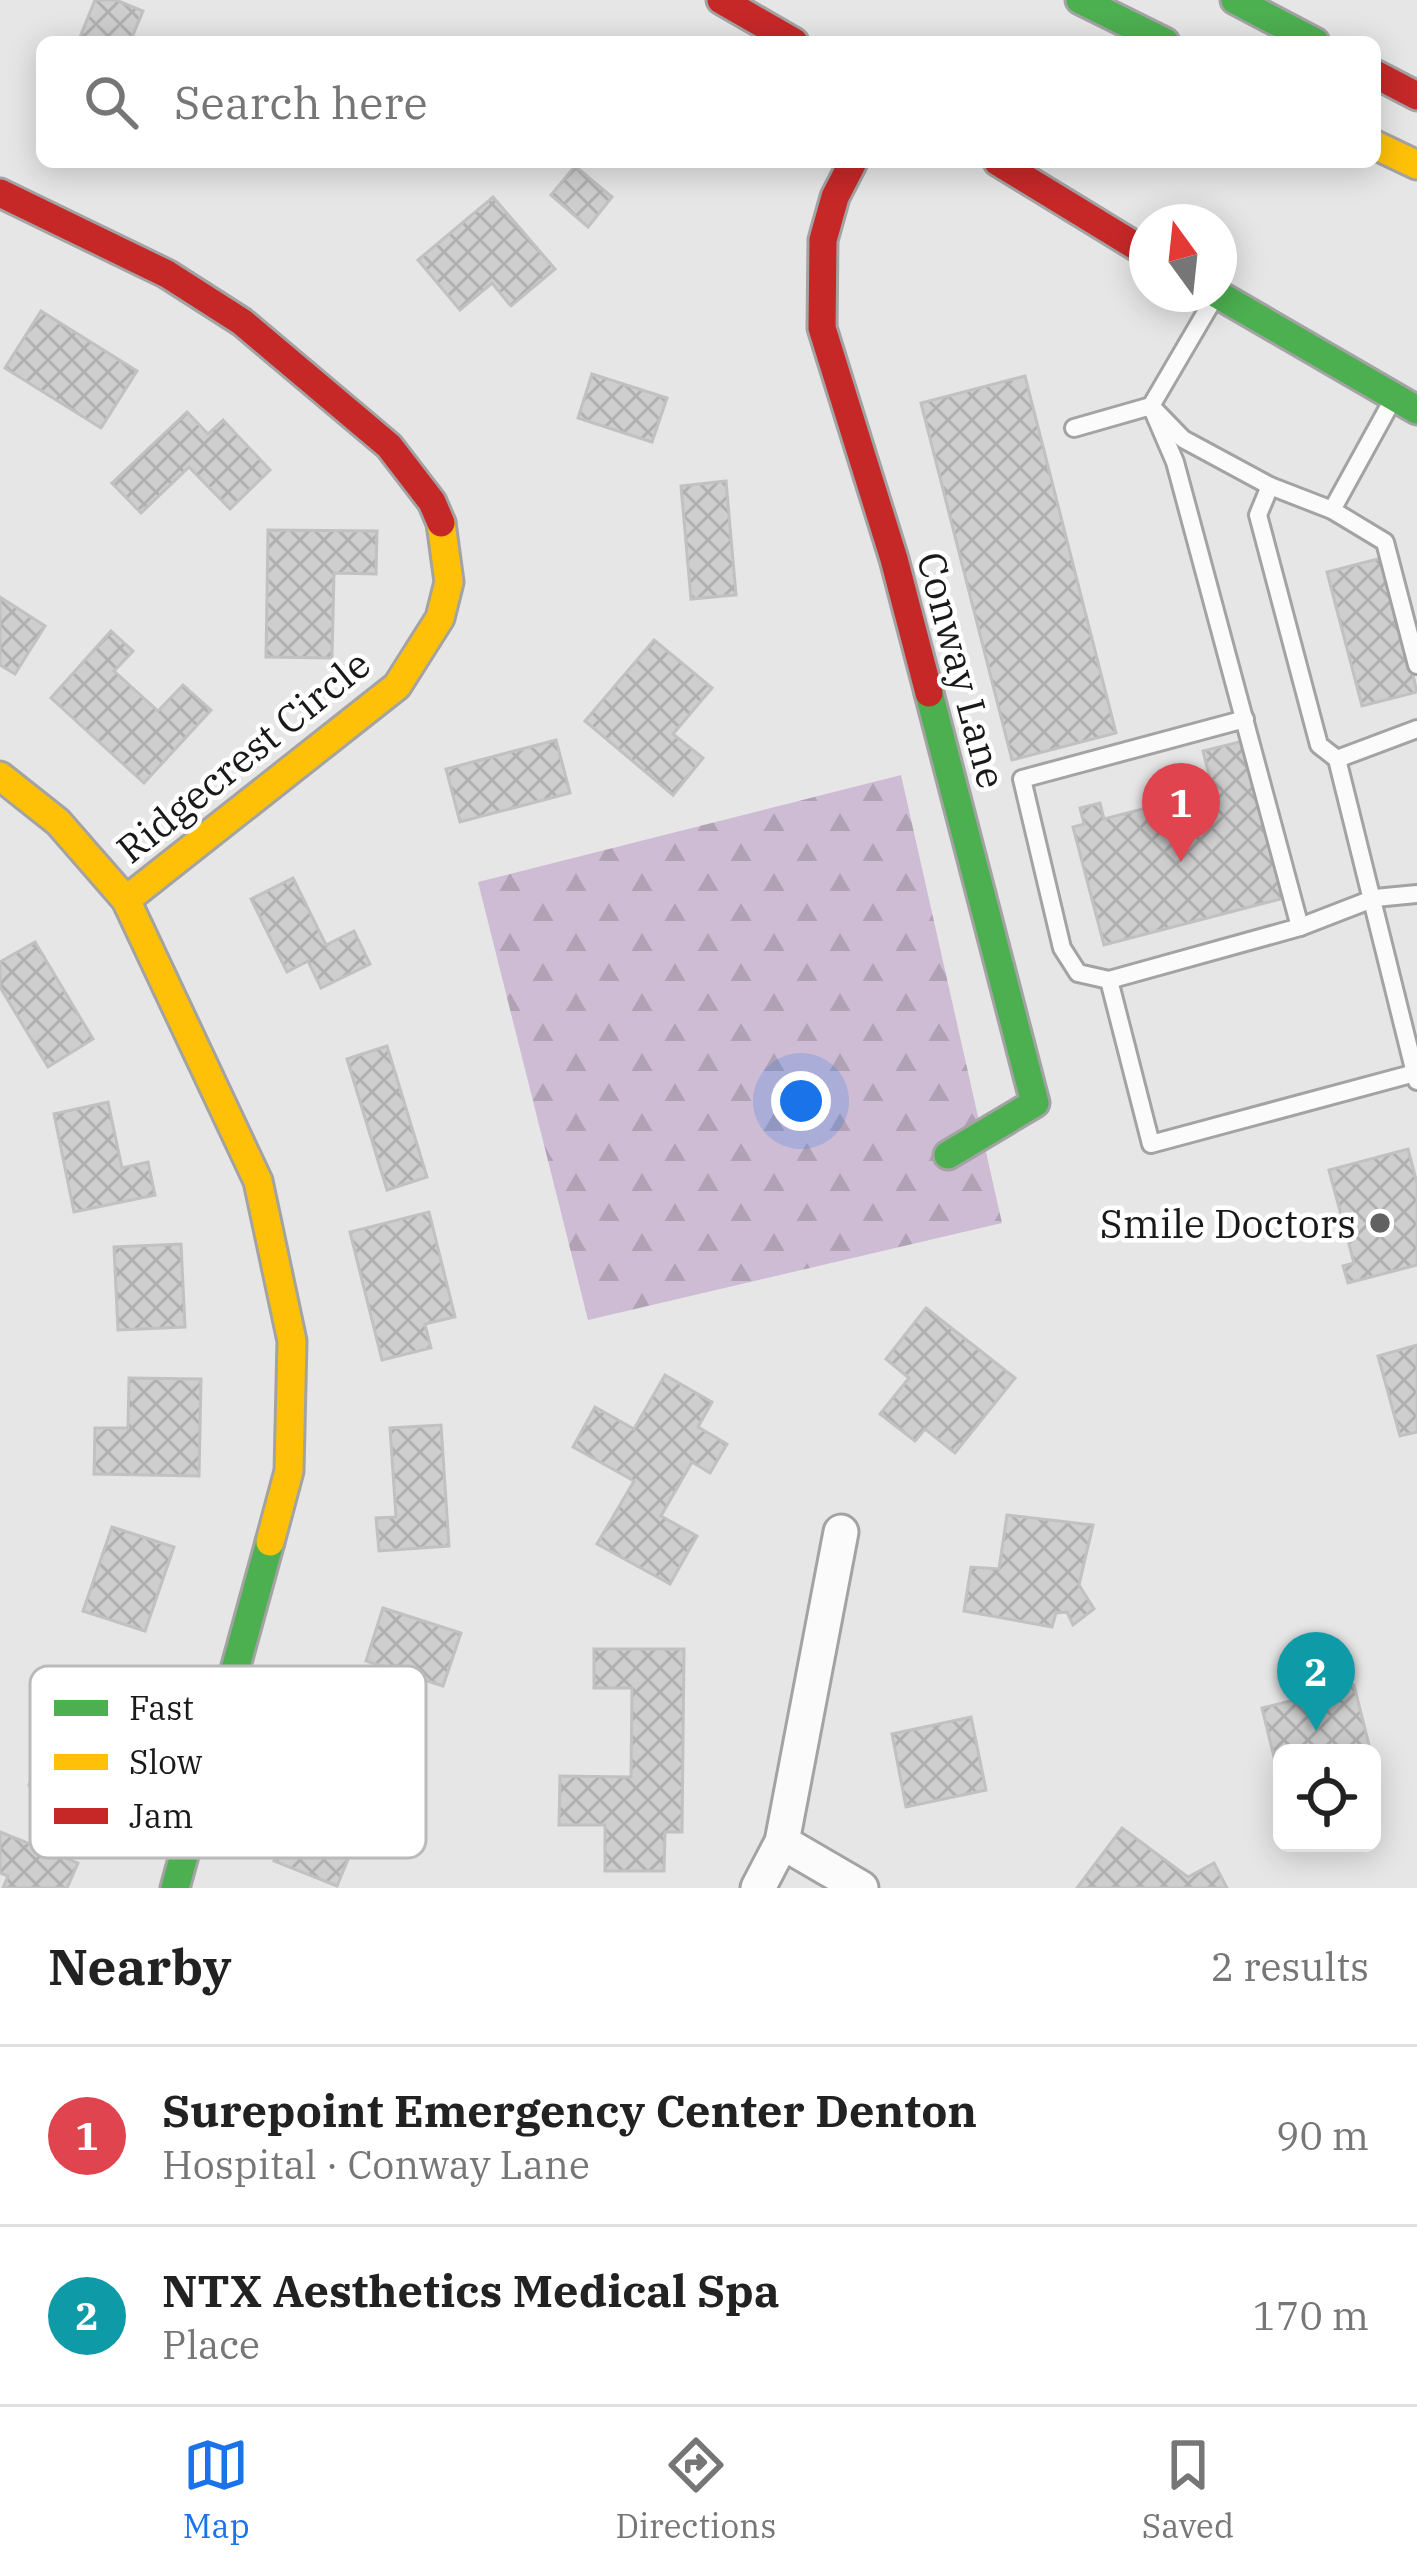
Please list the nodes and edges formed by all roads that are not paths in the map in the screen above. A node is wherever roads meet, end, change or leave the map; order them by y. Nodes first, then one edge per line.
1 (721, 0) edge
2 (1080, 0) edge
3 (1235, 0) edge
4 (784, 36) edge
5 (1153, 36) edge
6 (1304, 36) edge
7 (1381, 77) edge
8 (1417, 96) edge
9 (1381, 148) edge
10 (1417, 165) edge
11 (850, 168) edge
12 (1008, 168) edge
13 (0, 194) edge
14 (1129, 243) edge
15 (1237, 305) edge
16 (1206, 312) edge
17 (1410, 399) edge
18 (1151, 406) junction
19 (1074, 428) dead end
20 (1270, 486) junction
21 (1332, 510) junction
22 (1417, 665) edge
23 (1246, 718) junction
24 (1417, 729) edge
25 (1337, 759) junction
26 (0, 776) edge
27 (1417, 893) edge
28 (1375, 898) junction
29 (126, 900) junction
30 (1300, 927) junction
31 (1108, 980) junction
32 (1416, 1077) edge
33 (948, 1155) dead end
34 (842, 1532) dead end
35 (236, 1666) edge
36 (782, 1842) junction
37 (183, 1858) edge
38 (175, 1888) edge
39 (758, 1888) edge
40 (861, 1888) edge

1 - 4 main road
2 - 5 main road
3 - 6 main road
7 - 8 main road
9 - 10 main road
11 - 33 main road, Conway Lane
12 - 14 main road
13 - 29 main road, Ridgecrest Circle
15 - 17 main road
16 - 18 lane
17 - 21 lane
18 - 19 lane
18 - 20 lane
18 - 23 lane
20 - 21 lane
20 - 25 lane
21 - 22 lane
23 - 30 lane
23 - 31 lane
24 - 25 lane
25 - 28 lane
26 - 29 main road, Ridgecrest Circle
27 - 28 lane
28 - 30 lane
28 - 32 lane
29 - 35 main road, Ridgecrest Circle
30 - 31 lane
31 - 32 lane
34 - 36 street
36 - 39 street
36 - 40 street
37 - 38 main road, Ridgecrest Circle

